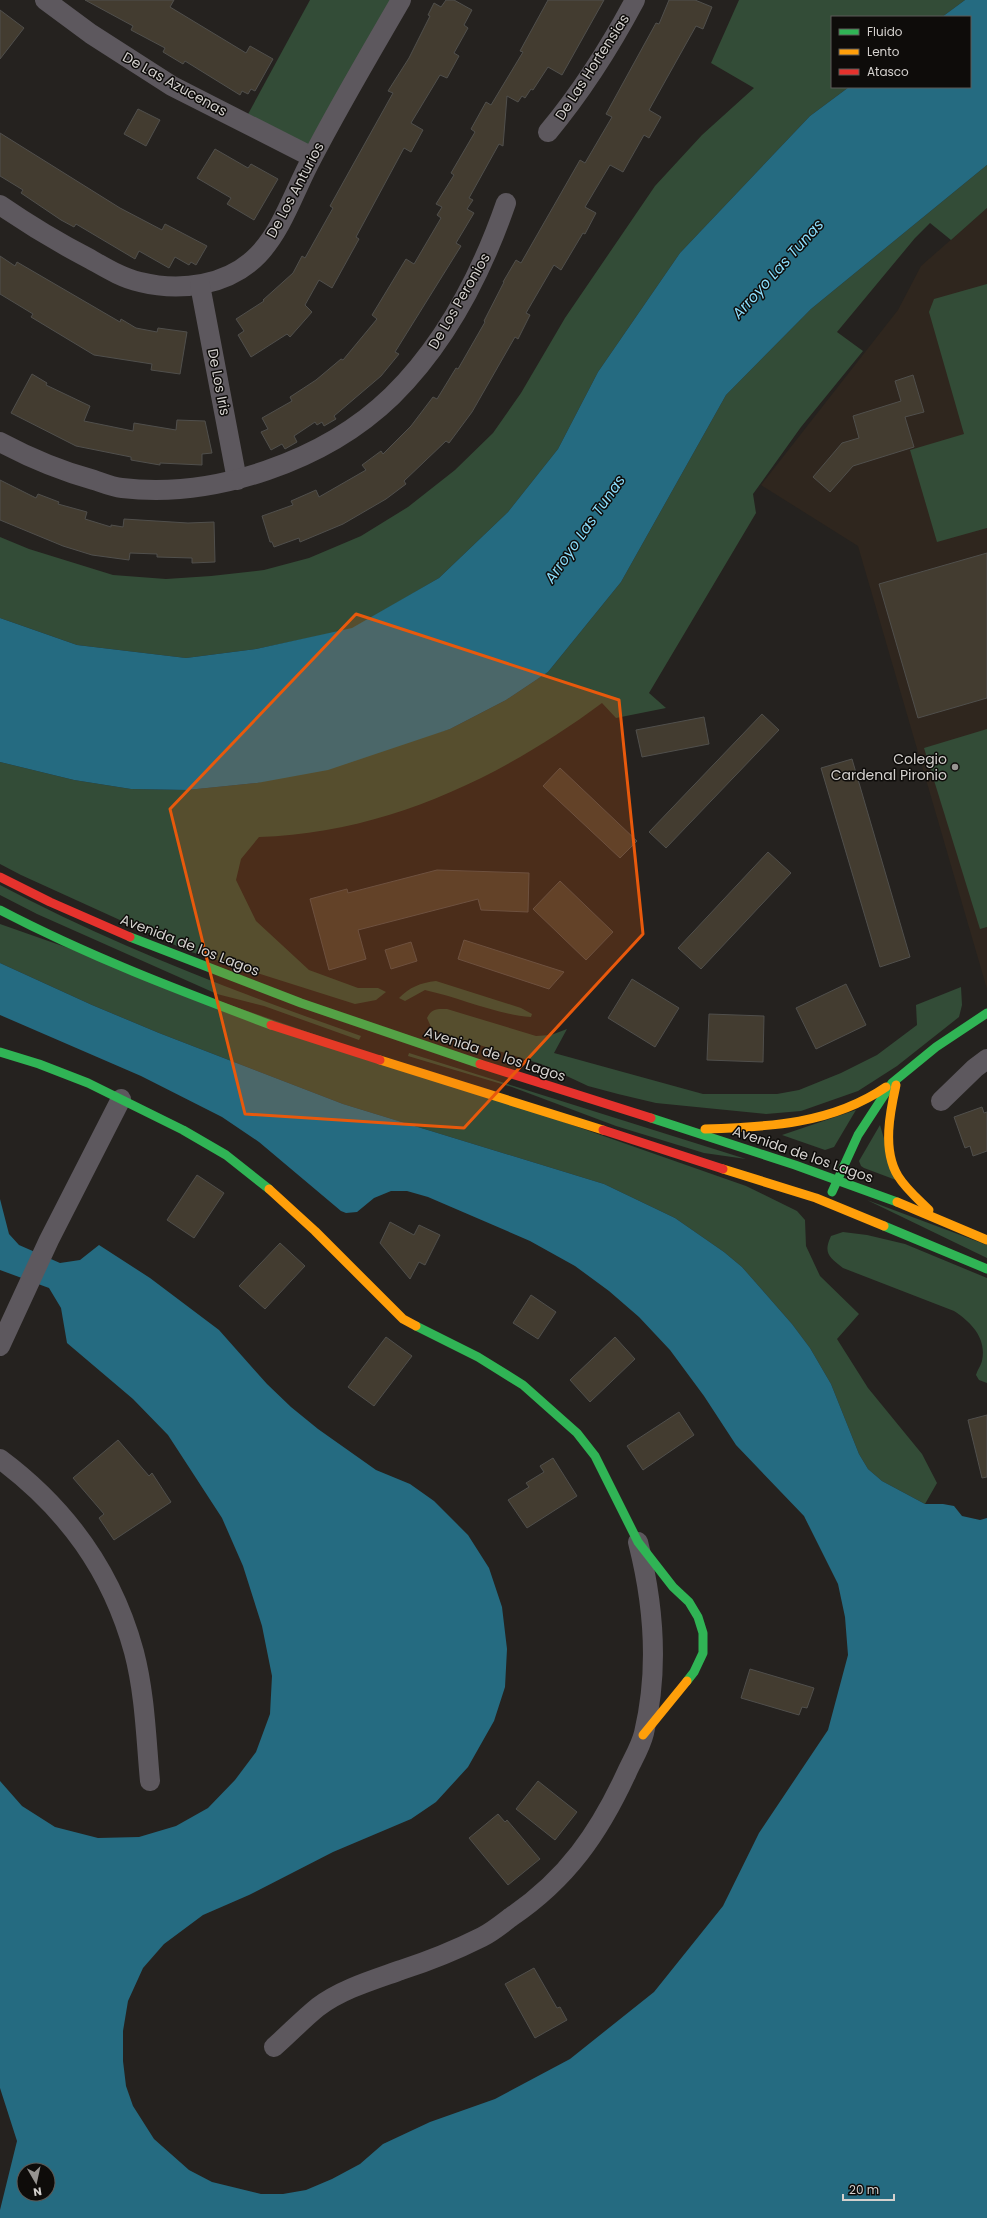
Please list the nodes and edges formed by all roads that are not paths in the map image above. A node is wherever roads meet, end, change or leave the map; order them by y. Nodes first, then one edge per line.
1 (45, 0) edge
2 (401, 0) edge
3 (635, 0) edge
4 (548, 132) dead end
5 (312, 157) junction
6 (506, 203) dead end
7 (0, 205) edge
8 (200, 285) junction
9 (0, 442) edge
10 (238, 480) junction
11 (0, 877) edge
12 (0, 910) edge
13 (0, 920) edge
14 (44, 933) junction
15 (987, 1013) edge
16 (0, 1052) edge
17 (987, 1059) edge
18 (895, 1081) junction
19 (121, 1099) junction
20 (941, 1101) dead end
21 (684, 1129) junction
22 (838, 1179) junction
23 (828, 1203) junction
24 (936, 1216) junction
25 (987, 1240) edge
26 (987, 1269) edge
27 (0, 1346) edge
28 (0, 1460) edge
29 (638, 1542) junction
30 (673, 1587) junction
31 (650, 1594) junction
32 (652, 1670) junction
33 (678, 1692) junction
34 (643, 1735) junction
35 (150, 1781) dead end
36 (274, 2047) dead end

1 - 5 street, De Las Azucenas
2 - 5 street, De Los Anturios
3 - 4 street, De Las Hortensias
5 - 8 street, De Los Anturios
6 - 10 street, De Los Peronios
7 - 8 street, De Los Anturios
8 - 10 street, De Los Iris
9 - 10 street, De Los Peronios
11 - 21 street, Avenida de los Lagos
12 - 14 street
13 - 14 street
14 - 23 street
15 - 18 street
16 - 19 street
17 - 20 street
18 - 21 street
18 - 22 street
18 - 24 street
19 - 27 street
19 - 29 street
21 - 22 street, Avenida de los Lagos
22 - 23 street
22 - 24 street, Avenida de los Lagos
23 - 26 street
24 - 25 street, Avenida de los Lagos
28 - 35 street
29 - 30 street
29 - 31 street
30 - 31 street
30 - 33 street
31 - 32 street
32 - 33 street
32 - 34 street
33 - 34 street
34 - 36 street

